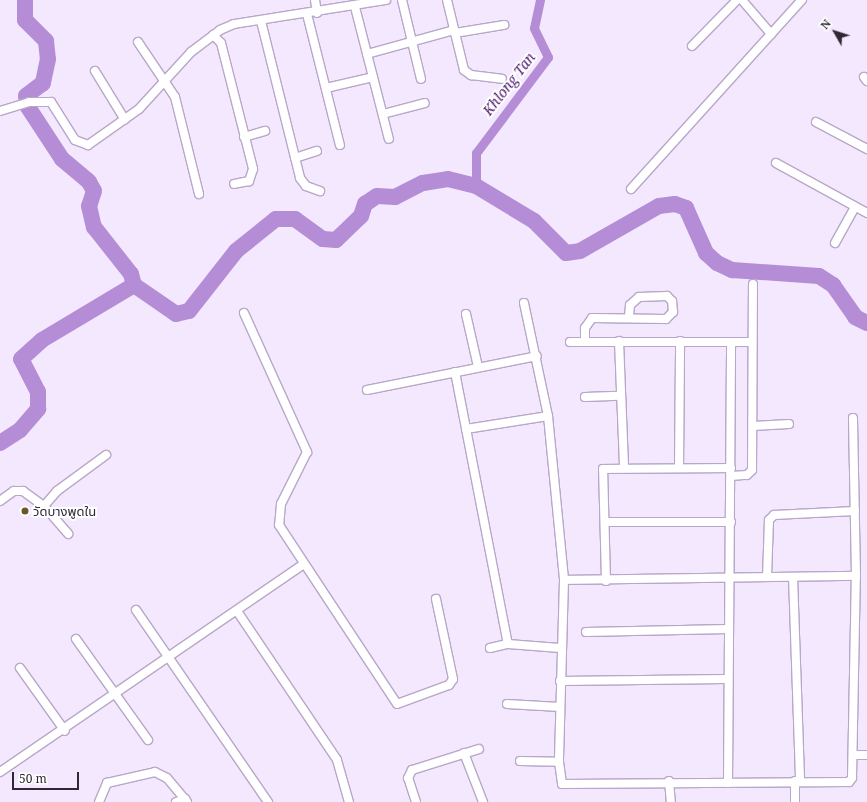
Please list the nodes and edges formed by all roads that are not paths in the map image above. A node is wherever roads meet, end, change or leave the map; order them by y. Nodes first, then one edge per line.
1 (315, 0) edge
2 (386, 0) edge
3 (402, 0) edge
4 (447, 0) edge
5 (737, 0) edge
6 (742, 0) edge
7 (802, 0) edge
8 (359, 4) edge
9 (317, 12) junction
10 (307, 14) junction
11 (261, 21) junction
12 (504, 24) dead end
13 (454, 32) junction
14 (213, 34) junction
15 (771, 34) junction
16 (138, 42) dead end
17 (412, 42) junction
18 (692, 46) dead end
19 (367, 54) junction
20 (95, 70) dead end
21 (373, 77) junction
22 (421, 79) dead end
23 (502, 79) dead end
24 (164, 82) junction
25 (326, 88) junction
26 (425, 103) dead end
27 (0, 111) edge
28 (383, 114) junction
29 (125, 120) junction
30 (816, 122) dead end
31 (265, 131) dead end
32 (244, 137) junction
33 (389, 139) dead end
34 (340, 145) dead end
35 (867, 149) edge
36 (317, 151) dead end
37 (295, 158) junction
38 (776, 163) dead end
39 (234, 184) dead end
40 (631, 189) dead end
41 (320, 191) dead end
42 (199, 194) dead end
43 (855, 206) junction
44 (867, 213) edge
45 (835, 243) dead end
46 (753, 284) dead end
47 (524, 303) dead end
48 (244, 313) dead end
49 (466, 314) dead end
50 (629, 317) junction
51 (585, 341) junction
52 (680, 341) junction
53 (570, 342) dead end
54 (619, 342) junction
55 (750, 342) junction
56 (730, 343) junction
57 (537, 356) junction
58 (478, 367) junction
59 (455, 372) junction
60 (367, 390) dead end
61 (619, 396) junction
62 (585, 397) dead end
63 (548, 416) junction
64 (853, 418) dead end
65 (788, 424) dead end
66 (753, 426) junction
67 (466, 429) junction
68 (106, 455) dead end
69 (624, 468) junction
70 (680, 468) junction
71 (731, 472) junction
72 (0, 501) edge
73 (44, 506) junction
74 (856, 511) junction
75 (605, 522) junction
76 (731, 522) junction
77 (68, 534) dead end
78 (304, 564) junction
79 (856, 576) junction
80 (767, 577) junction
81 (793, 577) junction
82 (730, 578) junction
83 (564, 580) junction
84 (606, 581) junction
85 (436, 598) dead end
86 (136, 610) dead end
87 (237, 611) junction
88 (728, 629) junction
89 (586, 632) dead end
90 (76, 639) dead end
91 (508, 644) junction
92 (490, 648) dead end
93 (560, 648) junction
94 (168, 659) junction
95 (20, 668) dead end
96 (726, 679) junction
97 (560, 681) junction
98 (116, 696) junction
99 (506, 704) dead end
100 (560, 707) junction
101 (65, 731) junction
102 (148, 740) dead end
103 (479, 749) dead end
104 (464, 753) junction
105 (853, 755) junction
106 (867, 755) edge
107 (520, 761) dead end
108 (559, 762) junction
109 (0, 772) edge
110 (669, 781) junction
111 (798, 781) junction
112 (728, 783) junction
113 (186, 801) edge
114 (99, 802) edge
115 (176, 802) edge
116 (268, 802) edge
117 (349, 802) edge
118 (416, 802) edge
119 (483, 802) edge
120 (671, 802) edge
121 (795, 802) edge

1 - 9 street
2 - 8 street
3 - 17 street
4 - 13 street
5 - 18 street
6 - 15 street
7 - 15 street
8 - 9 street
8 - 19 street
9 - 10 street
10 - 11 street
10 - 25 street
11 - 14 street
11 - 37 street
12 - 13 street
13 - 17 street
13 - 23 street
14 - 24 street
14 - 32 street
15 - 40 street
16 - 24 street
17 - 19 street
17 - 22 street
19 - 21 street
20 - 29 street
21 - 25 street
21 - 28 street
24 - 29 street
24 - 42 street
25 - 34 street
26 - 28 street
27 - 29 street
28 - 33 street
30 - 35 street
31 - 32 street
32 - 39 street
36 - 37 street
37 - 41 street
38 - 43 street
43 - 44 street
43 - 45 street
46 - 55 street
47 - 57 street
48 - 78 street
49 - 58 street
50 - 50 street
50 - 51 street
51 - 53 street
51 - 54 street
52 - 54 street
52 - 56 street
52 - 70 street
54 - 61 street
55 - 56 street
55 - 66 street
56 - 71 street
57 - 58 street
57 - 63 street
58 - 59 street
59 - 60 street
59 - 67 street
61 - 62 street
61 - 69 street
63 - 67 street
63 - 83 street
64 - 74 street
65 - 66 street
66 - 71 street
67 - 91 street
68 - 73 street
69 - 70 street
69 - 75 street
70 - 71 street
71 - 76 street
72 - 73 street
73 - 77 street
74 - 79 street
74 - 80 street
75 - 76 street
75 - 84 street
76 - 82 street
78 - 85 street
78 - 87 street
79 - 81 street
79 - 105 street
80 - 81 street
80 - 82 street
81 - 111 street
82 - 84 street
82 - 88 street
83 - 84 street
83 - 93 street
86 - 94 street
87 - 94 street
87 - 117 street
88 - 89 street
88 - 96 street
90 - 98 street
91 - 92 street
91 - 93 street
93 - 97 street
94 - 98 street
94 - 116 street
95 - 101 street
96 - 97 street
96 - 112 street
97 - 100 street
98 - 101 street
98 - 102 street
99 - 100 street
100 - 108 street
101 - 109 street
103 - 104 street
104 - 118 street
104 - 119 street
105 - 106 street
105 - 111 street
107 - 108 street
108 - 110 street
110 - 112 street
110 - 120 street
111 - 112 street
111 - 121 street
113 - 114 street
113 - 115 street

